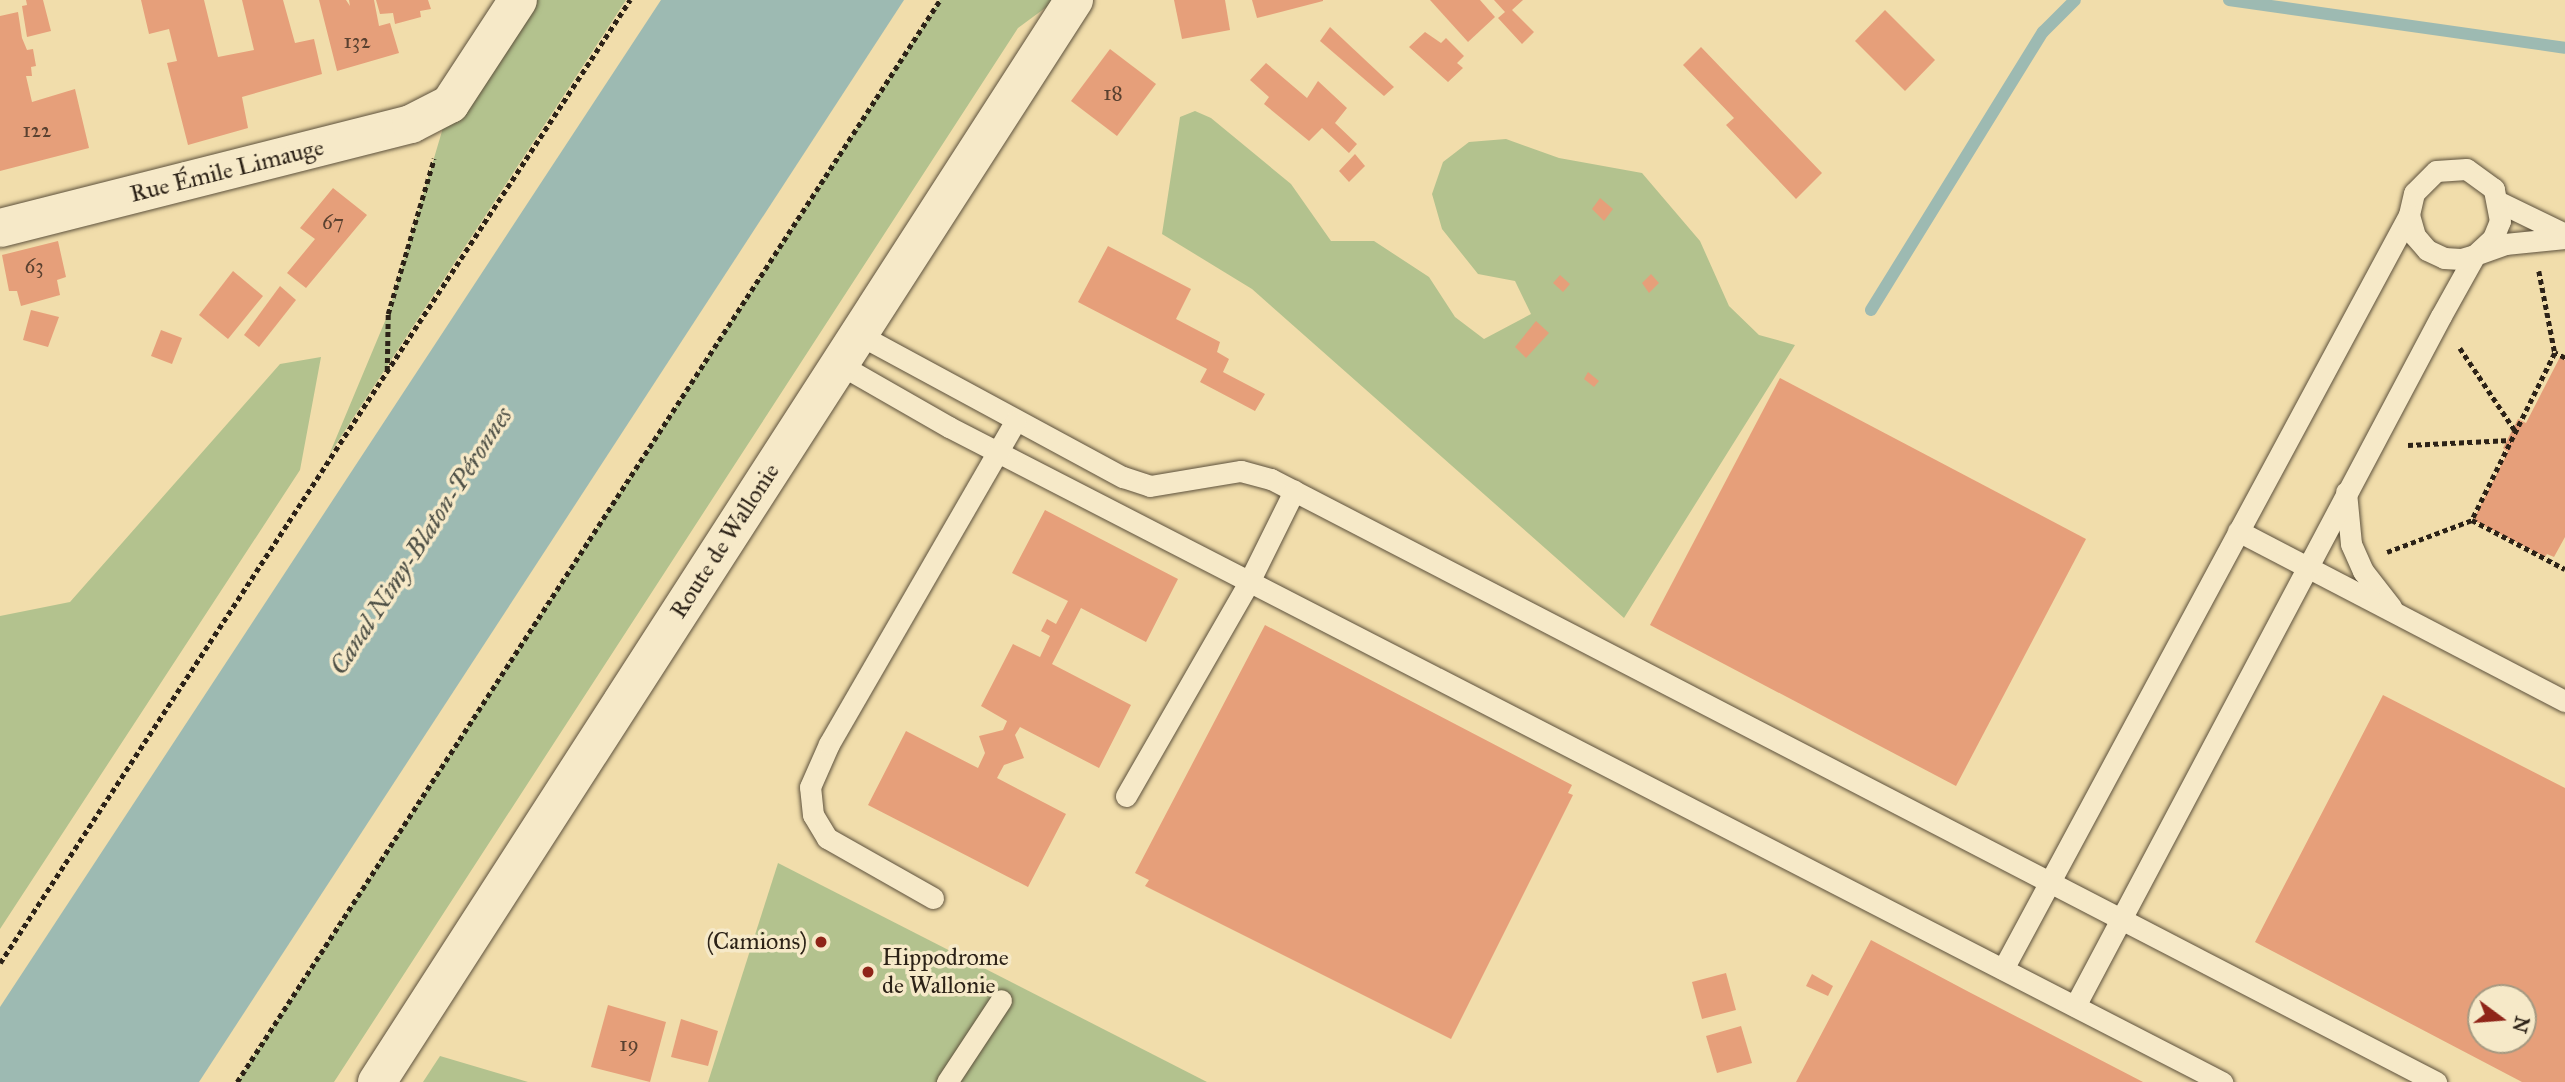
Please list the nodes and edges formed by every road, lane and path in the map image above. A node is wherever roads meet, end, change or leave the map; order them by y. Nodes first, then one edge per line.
1 (518, 0) edge
2 (630, 0) edge
3 (940, 0) edge
4 (1074, 0) edge
5 (450, 104) junction
6 (2499, 202) junction
7 (2409, 215) junction
8 (0, 228) edge
9 (2565, 236) edge
10 (2532, 240) junction
11 (2475, 255) junction
12 (2441, 316) junction
13 (849, 349) junction
14 (2555, 353) junction
15 (2565, 358) edge
16 (387, 372) junction
17 (1015, 422) junction
18 (2516, 432) junction
19 (2512, 440) junction
20 (2371, 446) junction
21 (998, 451) junction
22 (1294, 491) junction
23 (2347, 492) junction
24 (2472, 520) junction
25 (2238, 531) junction
26 (2359, 562) junction
27 (2306, 566) junction
28 (2565, 569) edge
29 (1249, 582) junction
30 (2397, 614) junction
31 (2565, 701) edge
32 (1126, 796) dead end
33 (2048, 881) junction
34 (933, 898) dead end
35 (2120, 919) junction
36 (0, 963) edge
37 (2003, 969) junction
38 (1001, 1000) dead end
39 (2075, 1006) junction
40 (237, 1082) edge
41 (377, 1082) edge
42 (947, 1082) edge
43 (2222, 1082) edge
44 (2436, 1082) edge

1 - 5 main road
2 - 16 path
3 - 40 path
4 - 13 main road, Route de Wallonie
5 - 8 main road, Rue Émile Limauge
5 - 16 path
6 - 7 lane
6 - 9 lane
6 - 11 lane
7 - 11 lane
7 - 25 lane
9 - 10 lane
10 - 11 lane
10 - 14 path
11 - 12 lane
12 - 18 path
12 - 20 lane
13 - 17 lane
13 - 21 lane
13 - 41 main road, Route de Wallonie
14 - 15 path
14 - 18 path
16 - 36 path
17 - 21 lane
17 - 22 lane
18 - 19 path
19 - 20 path
19 - 24 path
20 - 23 lane
21 - 29 lane
21 - 34 lane
22 - 29 lane
22 - 33 lane
23 - 26 lane
23 - 27 lane
24 - 26 path
24 - 28 path
25 - 27 lane
25 - 33 lane
26 - 30 lane
27 - 30 lane
27 - 35 lane
29 - 32 lane
29 - 37 lane
30 - 31 lane
33 - 35 lane
33 - 37 lane
35 - 39 lane
35 - 44 lane
37 - 39 lane
38 - 42 lane
39 - 43 lane

